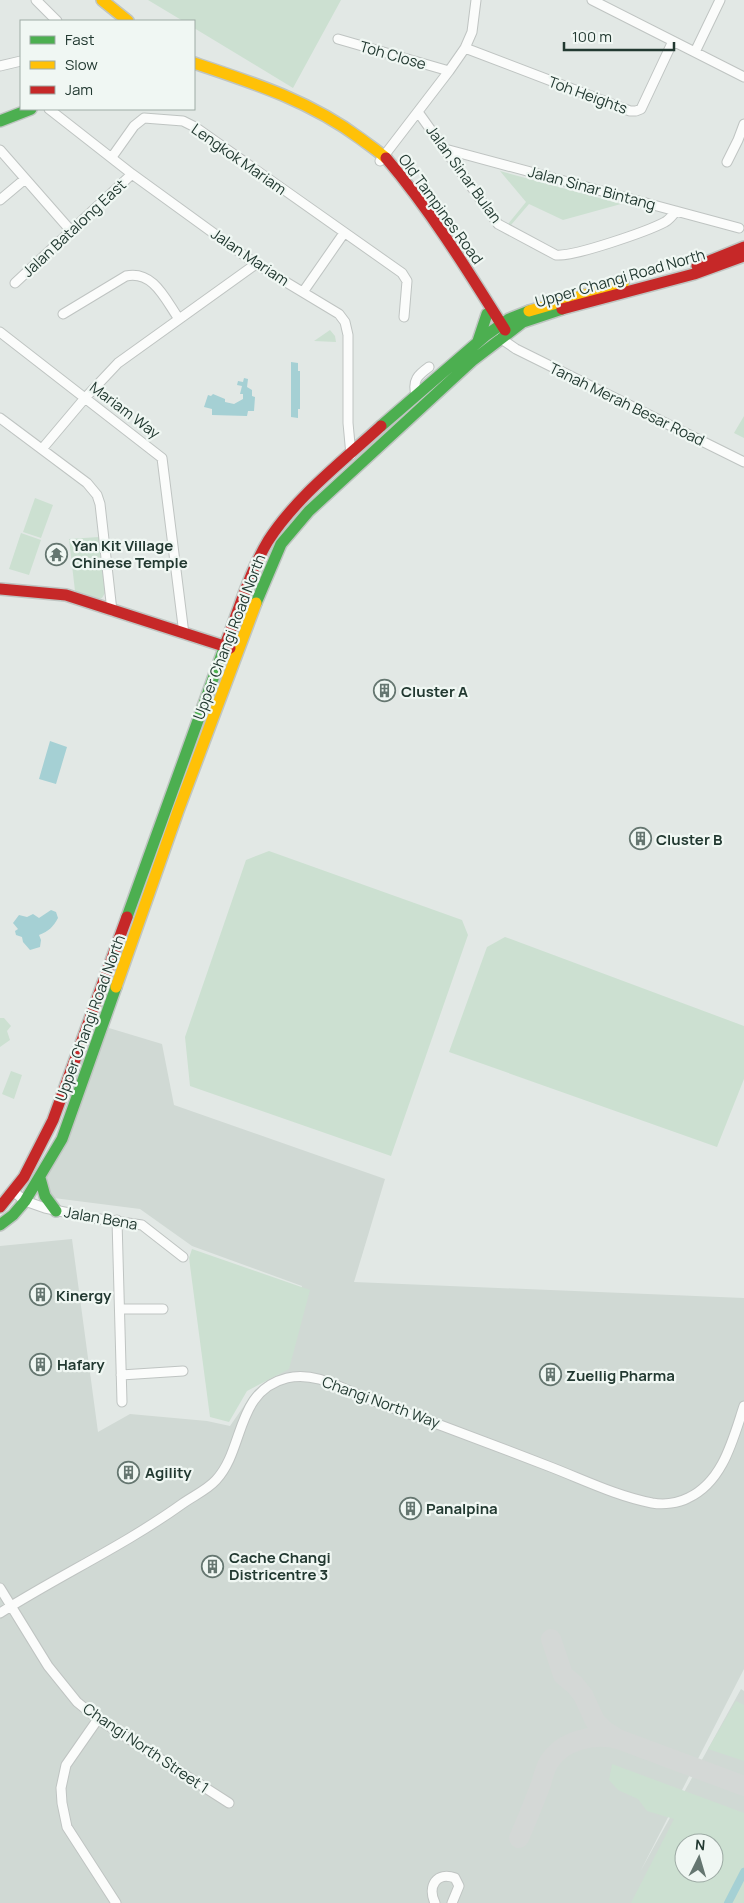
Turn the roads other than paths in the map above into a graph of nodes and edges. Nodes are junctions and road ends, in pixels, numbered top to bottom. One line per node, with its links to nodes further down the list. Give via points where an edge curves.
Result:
1 (36, 0): 7 (street)
2 (92, 0): 8 (street)
3 (102, 0): 9 (street)
4 (476, 0): 12 (street, Toh Close, via 472,32)
5 (592, 0): 11 (street)
6 (720, 0): 13 (street)
7 (56, 20)
8 (113, 20)
9 (127, 20)
10 (338, 39): 18 (street, Toh Close)
11 (674, 41): 12 (street, Toh Heights, via 641,109 636,112); 13 (street)
12 (465, 48): 18 (street, Toh Close)
13 (695, 52): 19 (street)
14 (20, 61): 16 (street)
15 (195, 64): 30 (street, Old Tampines Road, via 271,88 301,103 338,122)
16 (0, 66)
17 (195, 70): 30 (street, Old Tampines Road, via 283,101)
18 (449, 71): 23 (street, Toh Close)
19 (744, 77)
20 (20, 106): 24 (street)
21 (28, 110): 25 (street)
22 (50, 110): 29 (street, Jalan Mariam)
23 (418, 112): 27 (street, Jalan Sinar Bulan); 30 (street, Toh Close)
24 (0, 114)
25 (0, 121)
26 (744, 124): 31 (street)
27 (445, 149): 35 (street, Jalan Sinar Bintang); 35 (street, Jalan Sinar Bulan, via 498,224 556,255 564,256 617,240 666,222)
28 (0, 150): 33 (street)
29 (112, 157): 32 (street, Jalan Mariam); 38 (street, Lengkok Mariam, via 134,126 144,118 183,121)
30 (382, 159): 44 (street, Old Tampines Road, via 408,184); 46 (street, Old Tampines Road)
31 (726, 162)
32 (132, 174): 37 (street, Jalan Batalong East); 41 (street, Jalan Mariam)
33 (25, 179): 34 (street); 37 (street)
34 (0, 200)
35 (676, 211): 36 (street, Jalan Sinar Bintang)
36 (739, 228)
37 (72, 232): 42 (street, Jalan Batalong East)
38 (344, 233): 43 (street); 48 (street, Lengkok Mariam, via 406,277)
39 (744, 247): 47 (street, Upper Changi Road North, via 691,268 580,294)
40 (744, 256): 50 (street, Upper Changi Road North, via 694,274 536,316)
41 (256, 264): 43 (street, Jalan Mariam); 49 (street)
42 (15, 283)
43 (303, 292): 58 (street, Jalan Mariam, via 333,310 345,322)
44 (487, 302): 47 (street); 50 (street, Old Tampines Road)
45 (63, 314): 49 (street, via 126,276 134,275 157,287)
46 (487, 314): 50 (street, Old Tampines Road); 52 (street)
47 (518, 314): 50 (street, Upper Changi Road North)
48 (404, 316)
49 (179, 319): 55 (street, via 118,363)
50 (501, 331): 52 (street, Upper Changi Road North); 59 (street, Tanah Merah Besar Road, via 511,345); 64 (street, Upper Changi Road North, via 293,529 270,567)
51 (0, 332): 55 (street, Mariam Way)
52 (477, 342): 54 (street, Upper Changi Road North)
53 (429, 367): 54 (street, via 414,382)
54 (416, 395): 58 (street, Upper Changi Road North)
55 (85, 398): 57 (street); 62 (street, Mariam Way, via 162,458)
56 (0, 418): 57 (street)
57 (42, 449): 61 (street, via 98,495)
58 (351, 455): 63 (street, Upper Changi Road North, via 308,493 268,541 248,583)
59 (744, 462)
60 (0, 589): 61 (street, via 66,595)
61 (112, 611): 62 (street)
62 (184, 634): 63 (street)
63 (225, 646): 64 (street); 66 (street, Upper Changi Road North)
64 (239, 651): 65 (street, Upper Changi Road North)
65 (141, 918): 66 (street); 67 (street, Upper Changi Road North, via 62,1139)
66 (124, 920): 68 (street, Upper Changi Road North, via 53,1120)
67 (40, 1178): 69 (street, Upper Changi Road North); 71 (street, via 43,1194)
68 (14, 1192): 69 (street, Jalan Bena); 70 (street, Upper Changi Road North)
69 (24, 1201): 71 (street, Jalan Bena); 73 (street, Upper Changi Road North)
70 (0, 1207)
71 (56, 1211): 72 (street, Jalan Bena)
72 (117, 1220): 74 (street, Jalan Bena, via 148,1228); 76 (street)
73 (0, 1225)
74 (183, 1257)
75 (163, 1309): 76 (street)
76 (120, 1310): 78 (street)
77 (183, 1371): 78 (street)
78 (121, 1375): 79 (street)
79 (122, 1402)
80 (744, 1406): 82 (street, Changi North Way, via 729,1449 713,1479 687,1499 675,1503 654,1503 616,1493 322,1379 287,1378 273,1384 251,1405 242,1420 226,1466 216,1480 162,1518)
81 (0, 1588): 82 (street, Changi North Street 1)
82 (11, 1606): 83 (street, Changi North Way); 84 (street, Changi North Street 1, via 48,1666 77,1702)
83 (0, 1613)
84 (98, 1719): 85 (street, Changi North Street 1); 86 (street, via 66,1765 61,1788 62,1803 67,1827)
85 (229, 1803)
86 (116, 1903)
87 (435, 1903): 88 (street, via 432,1896 435,1881 447,1875 455,1878 459,1886)
88 (452, 1903)

